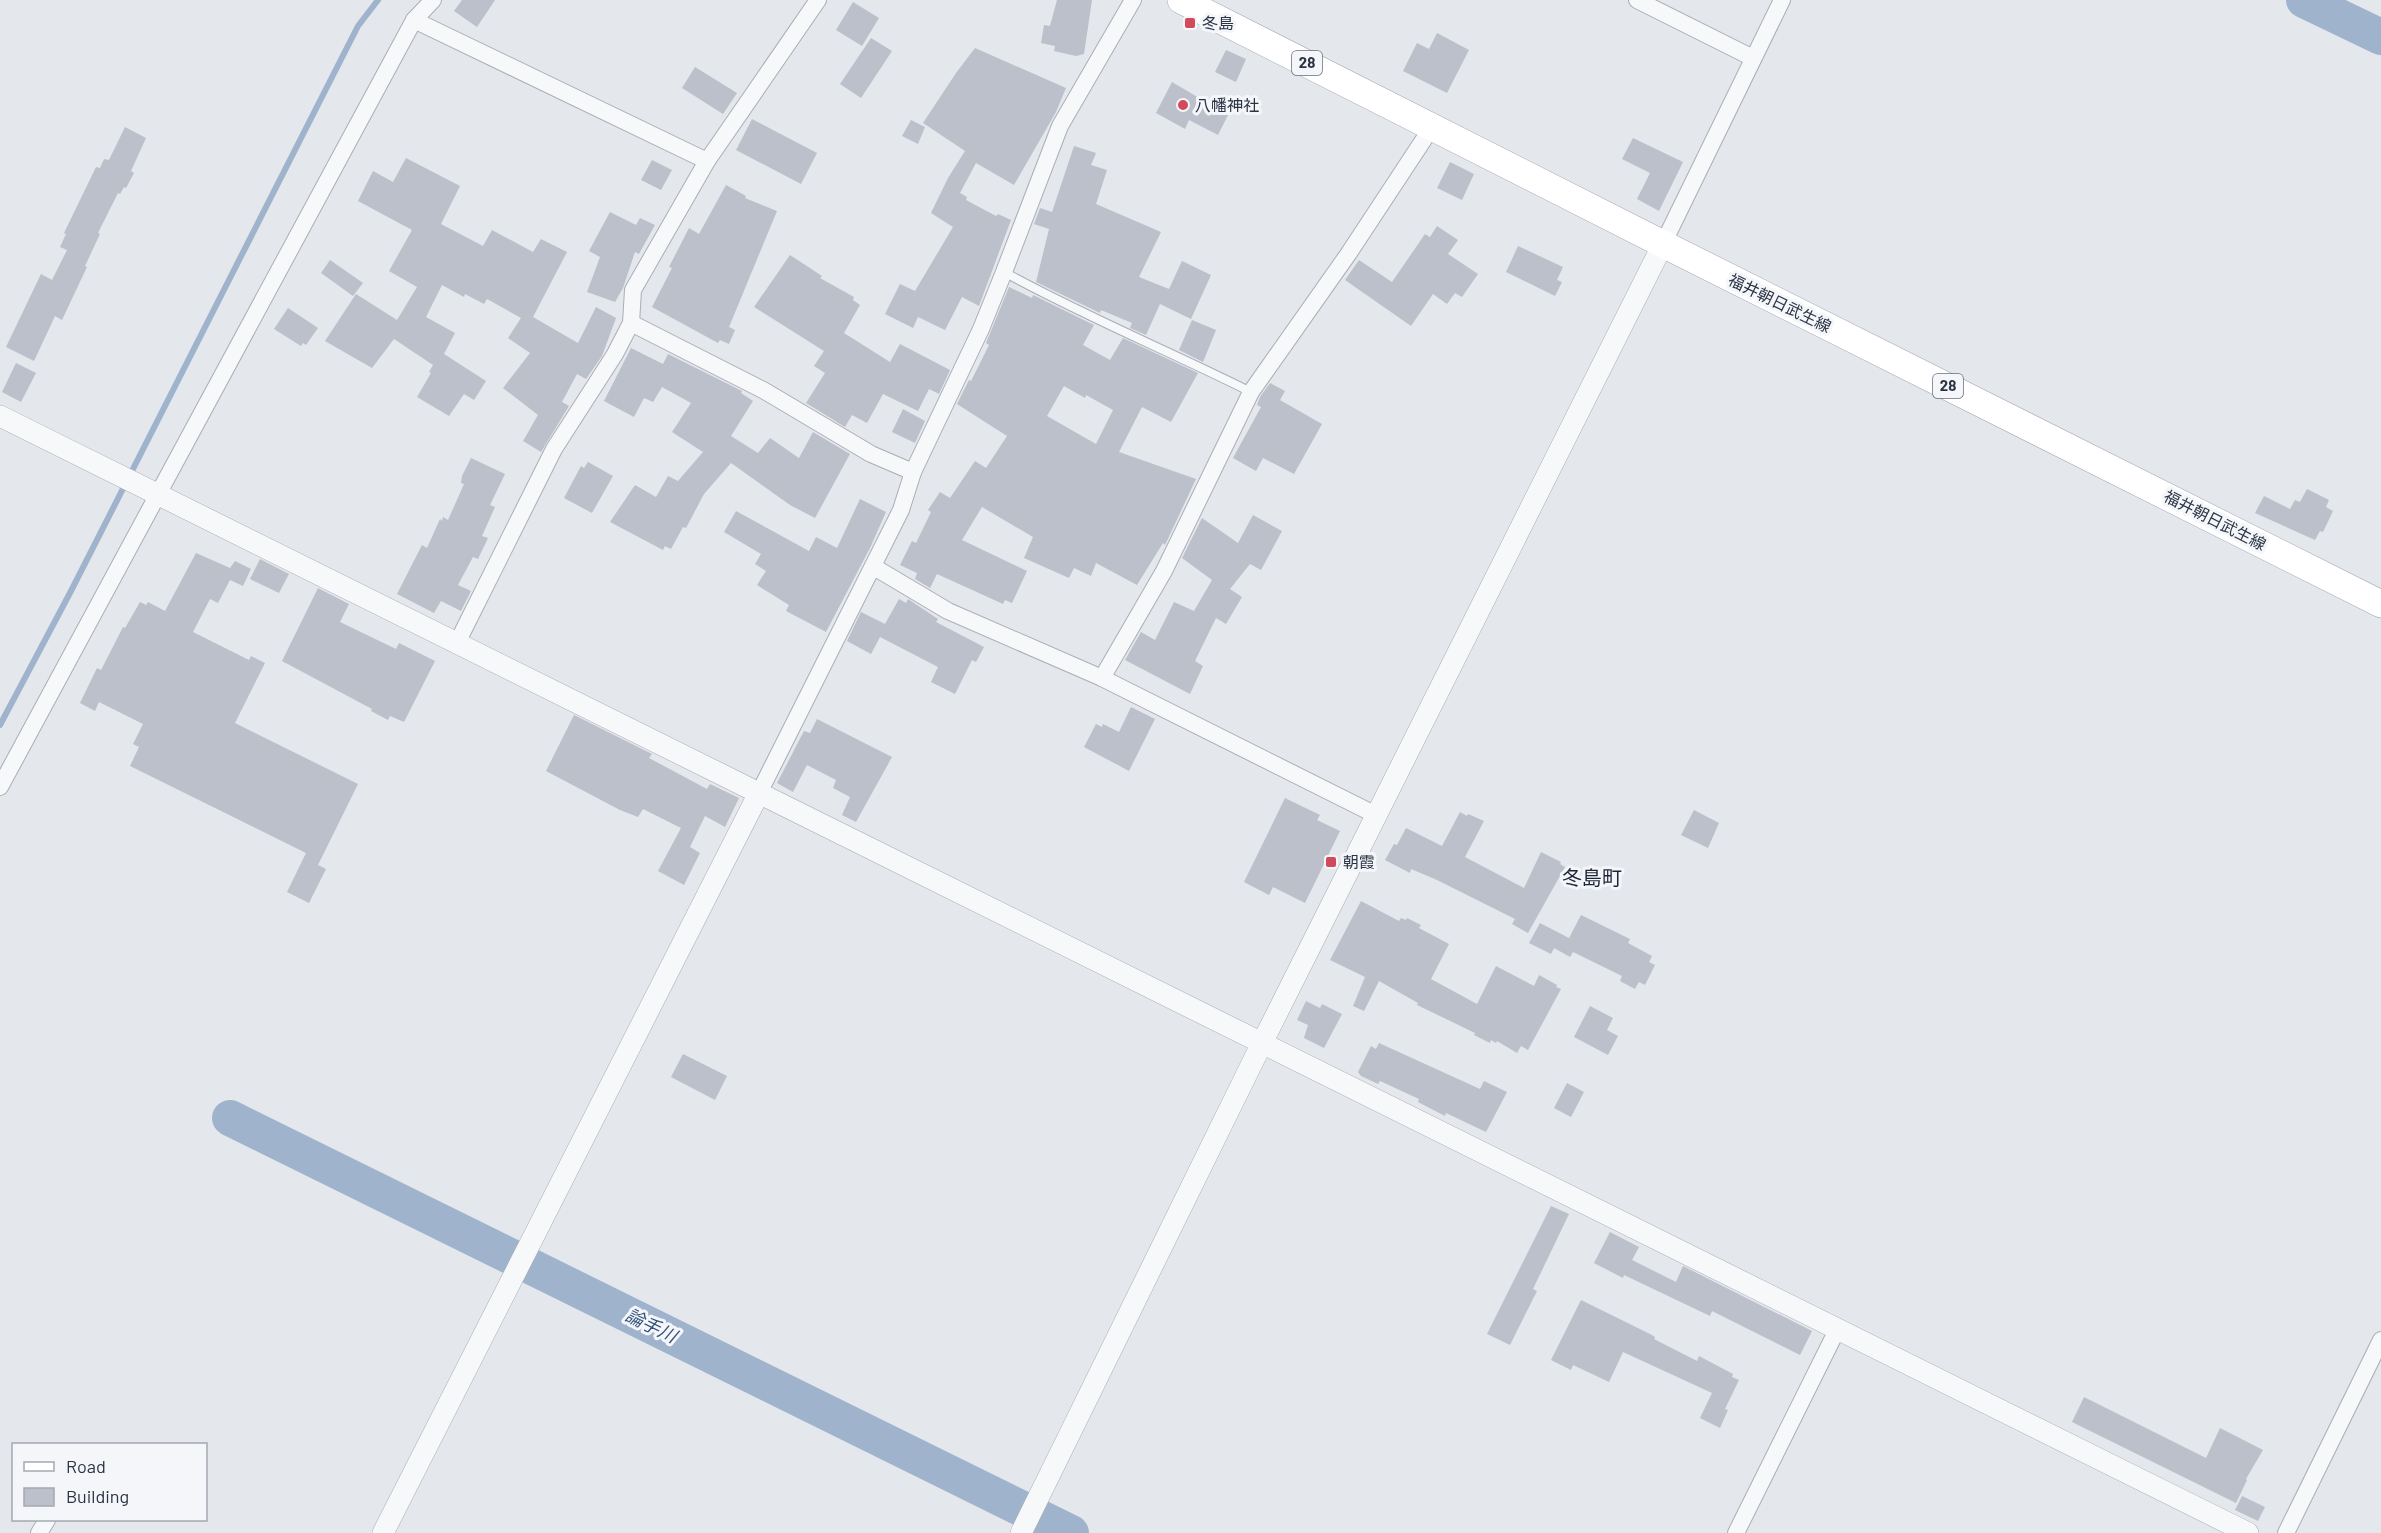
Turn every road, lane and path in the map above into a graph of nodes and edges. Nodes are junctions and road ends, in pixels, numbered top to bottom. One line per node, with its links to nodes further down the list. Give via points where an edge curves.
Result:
1 (433, 0): 7 (street)
2 (818, 0): 10 (street)
3 (1133, 0): 12 (street, via 1060,126)
4 (1181, 0): 9 (main road, 福井朝日武生線 / 28)
5 (1637, 0): 8 (street)
6 (1782, 0): 8 (street)
7 (414, 20): 10 (street); 17 (street)
8 (1754, 57): 11 (street)
9 (1432, 127): 11 (main road, 福井朝日武生線 / 28); 14 (street)
10 (707, 161): 13 (street, via 633,290)
11 (1663, 244): 19 (main road, 福井朝日武生線 / 28); 24 (street)
12 (1004, 272): 14 (lane, via 1060,303); 16 (street)
13 (631, 323): 16 (street, via 763,390 872,454); 20 (street, via 554,449)
14 (1251, 392): 21 (street, via 1164,571)
15 (0, 416): 17 (street)
16 (913, 472): 18 (street, via 901,510)
17 (152, 493): 20 (street); 22 (street)
18 (874, 567): 21 (street, via 948,611); 23 (street)
19 (2381, 604)
20 (457, 643): 23 (street)
21 (1102, 678): 24 (street)
22 (0, 787)
23 (758, 795): 25 (street); 28 (street)
24 (1376, 815): 25 (street)
25 (1262, 1043): 26 (street); 29 (street)
26 (1837, 1330): 30 (street); 31 (street)
27 (2381, 1340): 32 (street)
28 (383, 1533)
29 (1021, 1533)
30 (1736, 1533)
31 (2248, 1533)
32 (2286, 1533)

